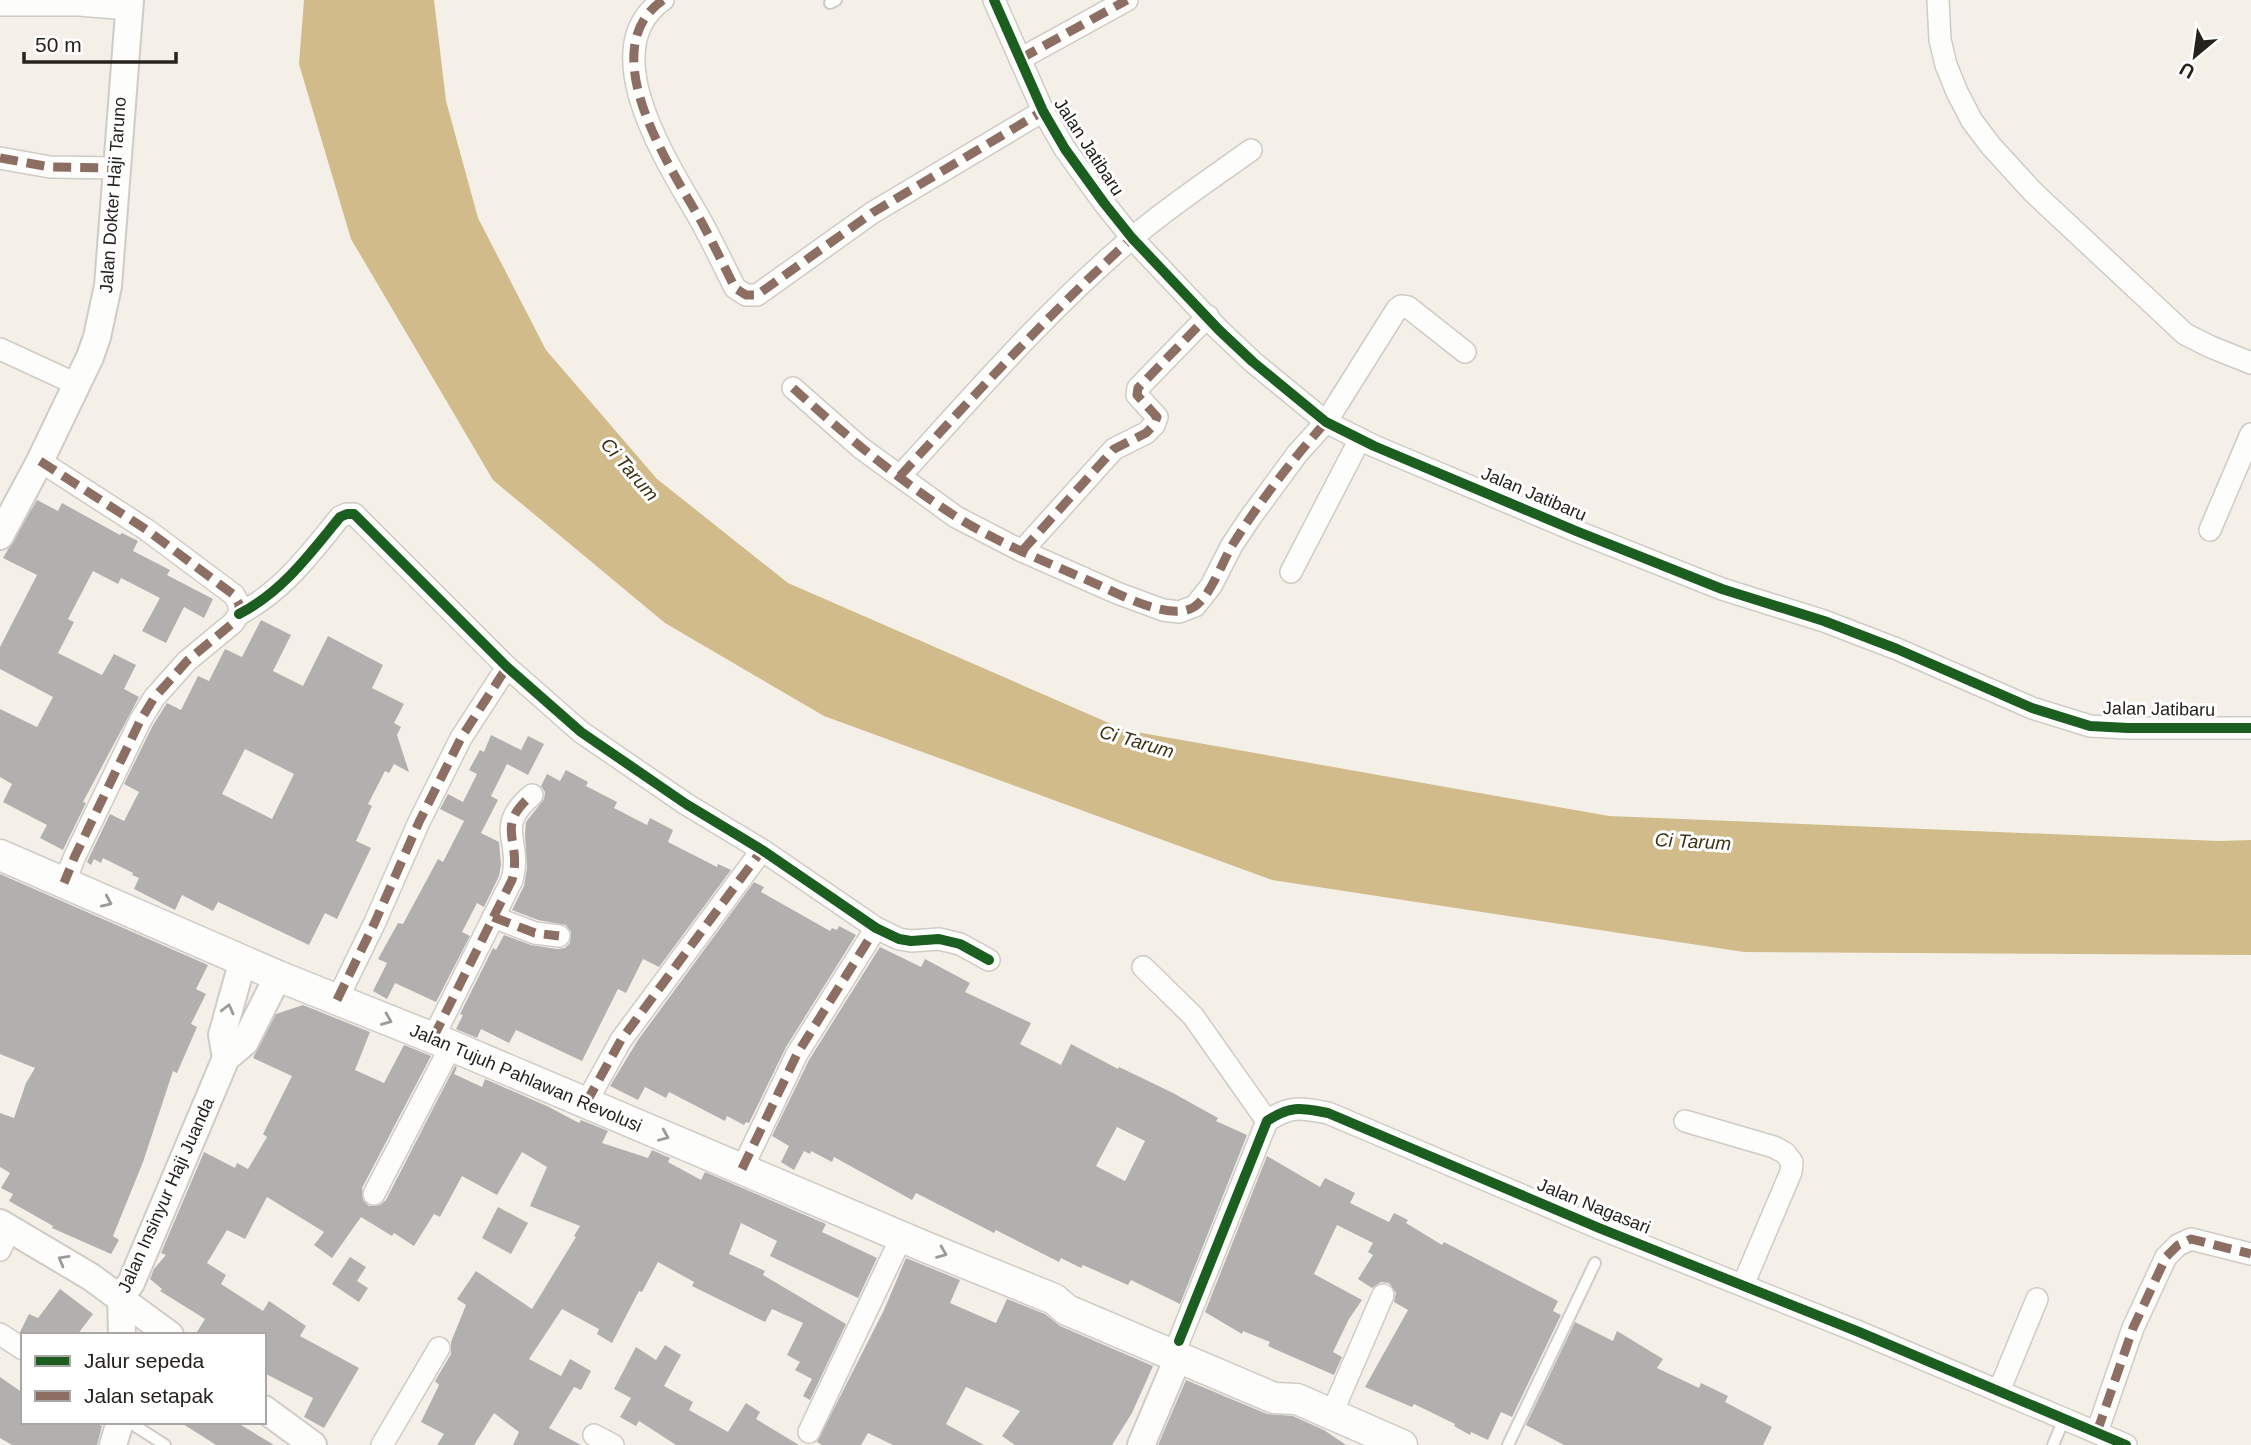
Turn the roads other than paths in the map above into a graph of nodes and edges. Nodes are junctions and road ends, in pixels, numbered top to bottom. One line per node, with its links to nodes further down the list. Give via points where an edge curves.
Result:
1 (663, 0): 8 (street, via 639,28 636,84 658,146 735,288 746,295 757,295 873,213)
2 (993, 0): 7 (street, Jalan Jatibaru)
3 (1127, 0): 7 (street)
4 (1938, 0): 16 (street, via 1940,40 1957,92 1972,121 2008,167 2185,334)
5 (129, 4): 6 (street); 11 (street, Jalan Dokter Haji Taruno)
6 (0, 5)
7 (1020, 59): 8 (street, Jalan Jatibaru)
8 (1043, 111): 12 (street, Jalan Jatibaru, via 1065,149)
9 (1251, 150): 12 (street)
10 (0, 158): 11 (street, via 50,167)
11 (117, 168): 17 (street, Jalan Dokter Haji Taruno, via 108,286 97,337)
12 (1132, 238): 13 (street, Jalan Jatibaru); 23 (street, via 1066,298)
13 (1208, 316): 19 (street, Jalan Jatibaru, via 1253,362); 26 (street, via 1138,387 1137,395 1157,417 1154,425 1114,449)
14 (0, 349): 17 (street)
15 (1465, 352): 19 (street, via 1427,320 1401,306)
16 (2251, 363)
17 (76, 384): 22 (street, Jalan Dokter Haji Taruno)
18 (793, 388): 23 (street)
19 (1326, 422): 21 (street, Jalan Jatibaru); 26 (street, via 1250,518 1195,606 1179,612 1163,610)
20 (2251, 434): 24 (street)
21 (1360, 439): 27 (street); 30 (street, Jalan Jatibaru, via 1628,552 1897,649 2032,708 2090,726)
22 (40, 461): 25 (street, Jalan Dokter Haji Taruno); 28 (street, via 189,561 234,596)
23 (900, 476): 26 (street, via 956,517)
24 (2210, 530)
25 (0, 536)
26 (1022, 551)
27 (1291, 572)
28 (239, 614): 29 (street, via 292,577 340,517 354,514); 34 (street, via 154,698)
29 (507, 667): 32 (street, via 581,732); 42 (street, via 461,738)
30 (2251, 728)
31 (532, 795): 35 (street, via 513,813 515,867)
32 (762, 850): 36 (street); 45 (street, via 621,1040)
33 (0, 855): 34 (main road, Jalan Tujuh Pahlawan Revolusi)
34 (64, 883): 38 (main road, Jalan Tujuh Pahlawan Revolusi, one-way to 38)
35 (492, 917): 37 (street, via 535,933); 43 (street)
36 (876, 928): 39 (street, via 899,939 960,944); 48 (street, via 797,1054)
37 (559, 936)
38 (243, 960): 41 (main road, Jalan Tujuh Pahlawan Revolusi); 44 (street, Jalan Insinyur Haji Juanda, one-way to 38, via 222,1035)
39 (989, 960)
40 (1143, 967): 46 (street, via 1193,1016)
41 (278, 976): 42 (main road, Jalan Tujuh Pahlawan Revolusi); 44 (street, Jalan Insinyur Haji Juanda, via 245,1042)
42 (337, 1000): 43 (main road, Jalan Tujuh Pahlawan Revolusi, one-way to 43)
43 (442, 1042): 45 (main road, Jalan Tujuh Pahlawan Revolusi); 49 (street)
44 (226, 1058): 56 (street, Jalan Insinyur Haji Juanda, via 131,1283)
45 (586, 1103): 48 (main road, Jalan Tujuh Pahlawan Revolusi, one-way to 48)
46 (1267, 1121): 54 (street, Jalan Nagasari, via 1288,1109 1328,1114); 63 (street)
47 (1685, 1121): 54 (street, via 1774,1147 1792,1162)
48 (742, 1169): 51 (main road, Jalan Tujuh Pahlawan Revolusi)
49 (374, 1194)
50 (3, 1234): 56 (street, one-way to 50)
51 (902, 1236): 63 (main road, Jalan Tujuh Pahlawan Revolusi, one-way to 63, via 1054,1298 1072,1299); 70 (street)
52 (2251, 1254): 71 (street, via 2191,1239 2166,1257 2133,1328)
53 (1595, 1263): 78 (lane)
54 (1743, 1285): 64 (street, Jalan Nagasari)
55 (1383, 1295): 66 (street)
56 (121, 1297): 58 (street, Jalan Insinyur Haji Juanda); 59 (street)
57 (2037, 1299): 64 (street)
58 (122, 1333)
59 (167, 1333)
60 (0, 1334): 61 (street)
61 (21, 1348)
62 (439, 1348): 75 (street)
63 (1179, 1349): 66 (main road, Jalan Tujuh Pahlawan Revolusi, via 1274,1398 1297,1399); 76 (street)
64 (1999, 1391): 67 (street, Jalan Nagasari)
65 (266, 1410): 74 (street)
66 (1332, 1413): 77 (main road, Jalan Tujuh Pahlawan Revolusi)
67 (2064, 1419): 71 (street, Jalan Nagasari); 79 (lane)
68 (120, 1424): 72 (street)
69 (133, 1424): 73 (lane)
70 (809, 1432)
71 (2097, 1432): 80 (street, Jalan Nagasari)
72 (113, 1445)
73 (165, 1445)
74 (313, 1445)
75 (382, 1445)
76 (1141, 1445)
77 (1402, 1445)
78 (1507, 1445)
79 (2053, 1445)
80 (2126, 1445)

